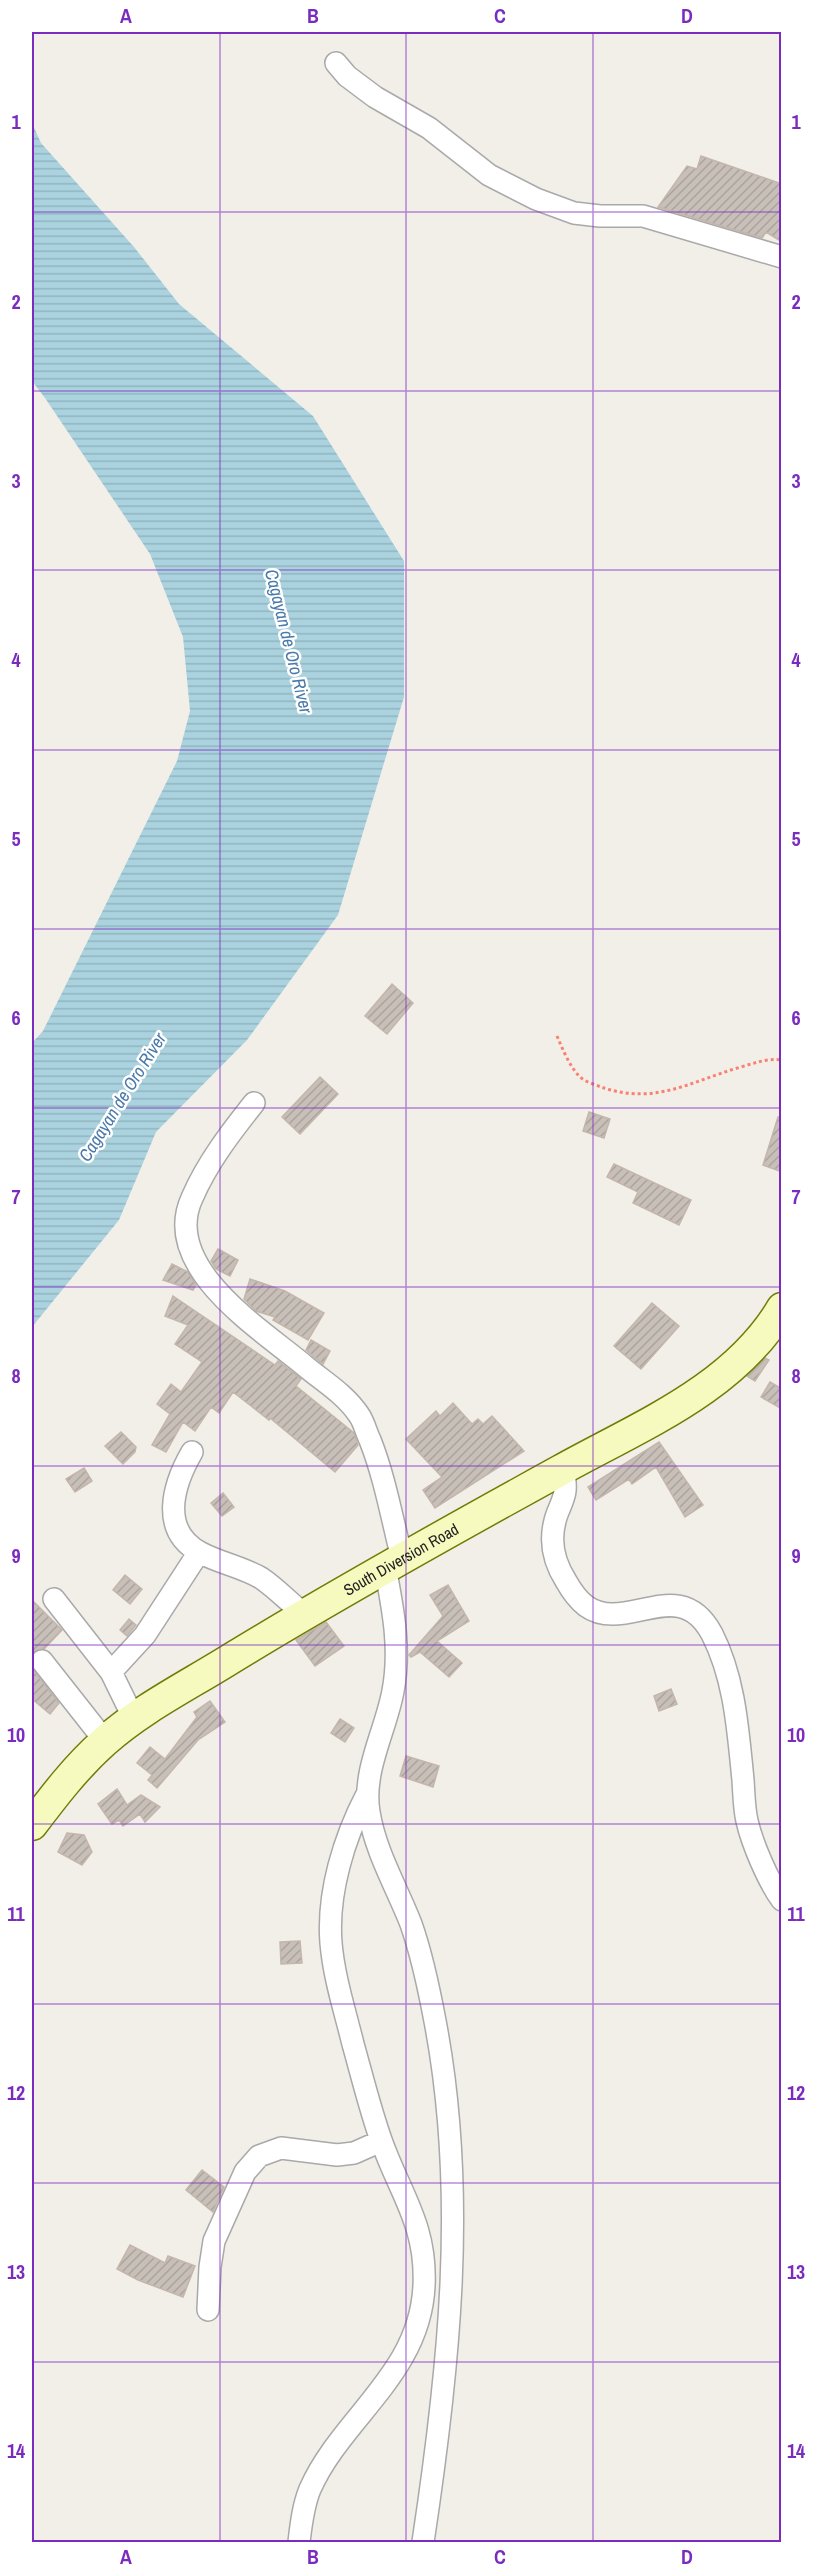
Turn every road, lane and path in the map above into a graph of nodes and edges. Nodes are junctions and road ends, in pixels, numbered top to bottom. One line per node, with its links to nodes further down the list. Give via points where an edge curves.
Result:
1 (336, 63): 2 (street, via 375,97 429,128 489,175 536,199 583,214 643,216)
2 (782, 257)
3 (557, 1036): 4 (path, via 581,1079 620,1093 642,1096 685,1087 769,1059)
4 (782, 1060)
5 (254, 1103): 10 (street, via 224,1141 191,1199 186,1225 190,1247 200,1271 218,1293 343,1395 360,1416 384,1481)
6 (782, 1308): 8 (main road, South Diversion Road, via 744,1357 714,1382)
7 (192, 1452): 9 (street, via 175,1489 173,1520 180,1537)
8 (564, 1468): 10 (main road, South Diversion Road); 19 (street, via 566,1490 552,1538 554,1559 575,1596 599,1612 621,1614 657,1605 677,1605 704,1621 712,1635 726,1669 734,1704 747,1822 771,1886)
9 (200, 1552): 12 (street, via 261,1579); 14 (street, via 145,1635)
10 (394, 1563): 12 (main road, South Diversion Road); 17 (street, via 397,1671)
11 (54, 1599): 14 (street)
12 (304, 1614): 15 (main road, South Diversion Road)
13 (42, 1661): 16 (street)
14 (111, 1672): 15 (street)
15 (134, 1719): 16 (main road, South Diversion Road)
16 (105, 1741): 18 (main road, South Diversion Road, via 72,1773)
17 (367, 1793): 20 (street, via 340,1868 332,1906 331,1941 335,1976); 22 (street, via 372,1829 411,1926 435,2021 450,2138)
18 (32, 1825)
19 (782, 1900)
20 (381, 2141): 21 (street, via 418,2227 424,2253); 23 (street, via 354,2152 281,2148 259,2156 245,2172 214,2241)
21 (424, 2288): 22 (street); 24 (street, via 418,2323 406,2354 310,2489)
22 (452, 2290): 25 (street, via 446,2371)
23 (208, 2310)
24 (299, 2542)
25 (423, 2542)

